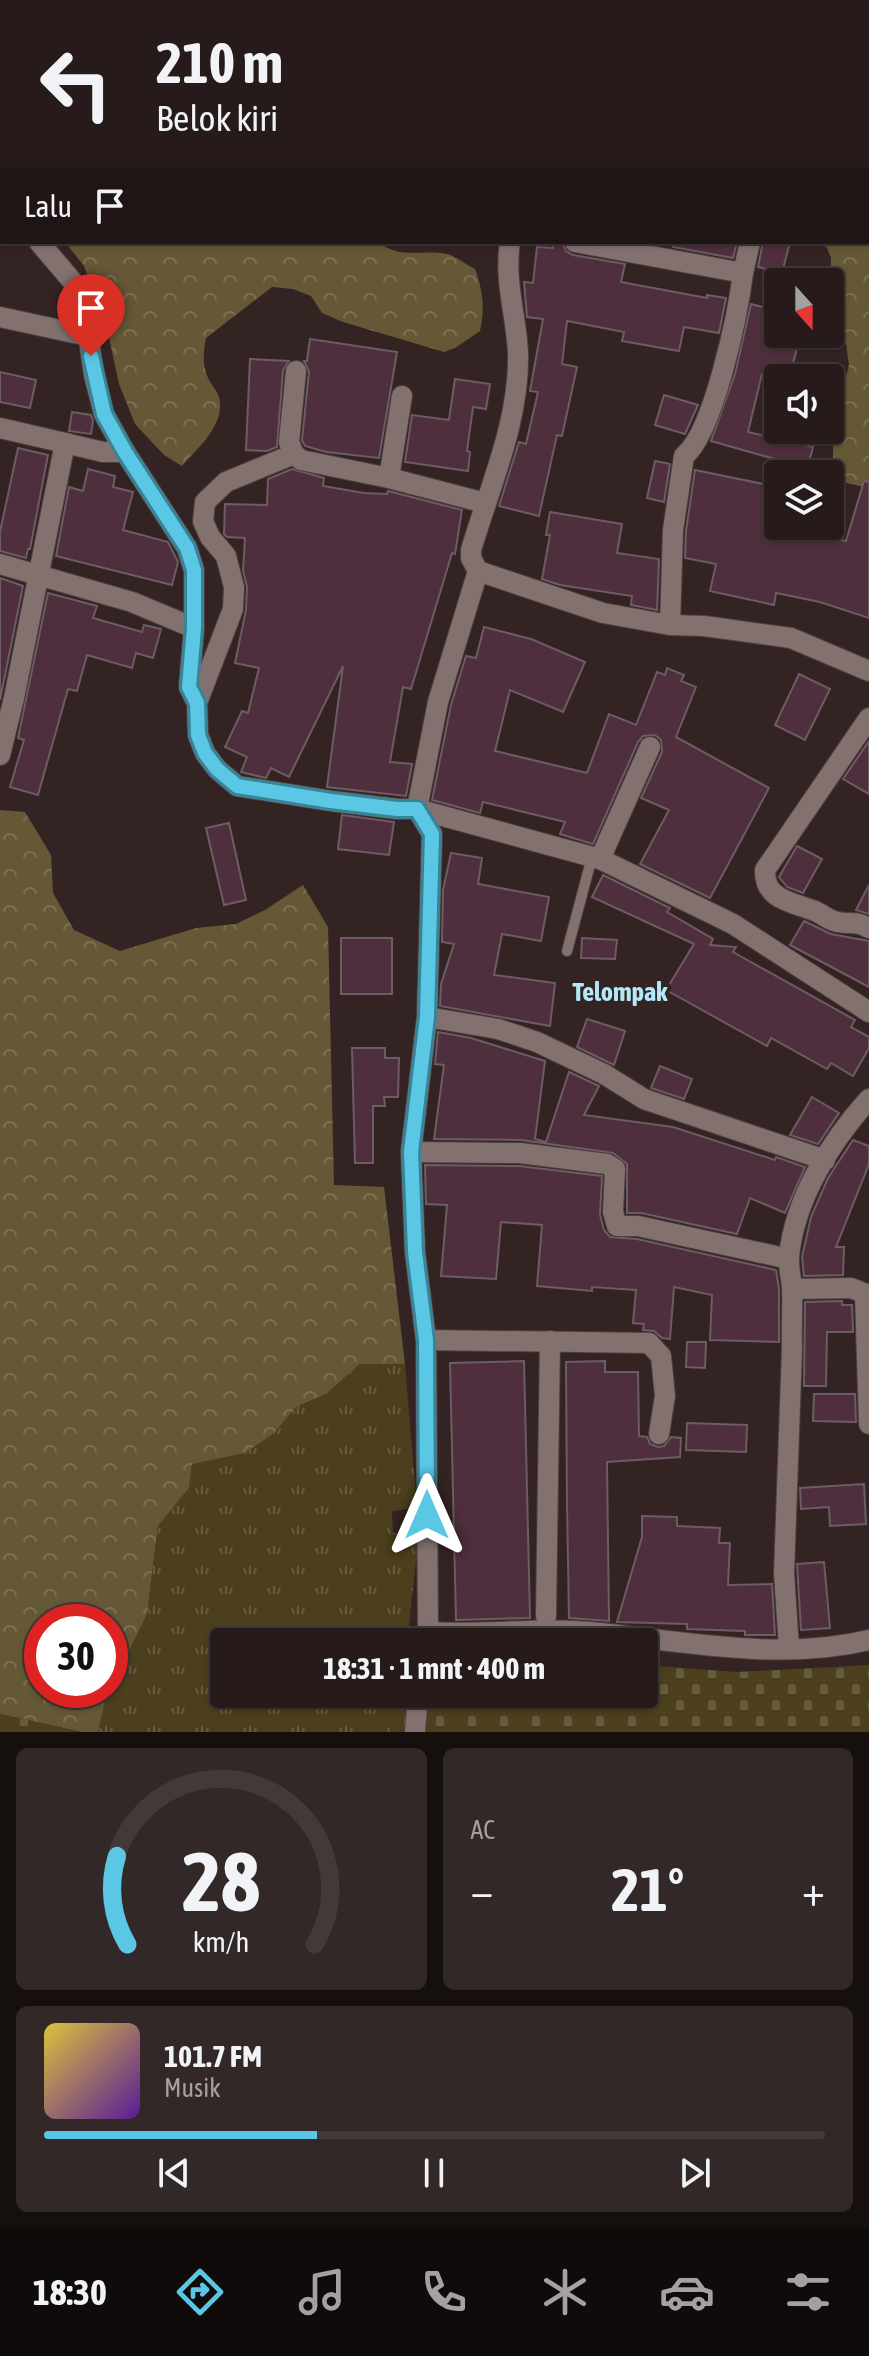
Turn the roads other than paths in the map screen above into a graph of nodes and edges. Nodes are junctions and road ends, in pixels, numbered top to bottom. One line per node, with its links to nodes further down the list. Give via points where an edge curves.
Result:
1 (41, 244): 7 (street, via 73,282)
2 (510, 244): 15 (street, via 509,300 518,352 515,405)
3 (586, 244): 5 (street)
4 (750, 244): 5 (street)
5 (743, 273): 19 (street, via 712,405 693,449 684,456 673,530)
6 (0, 317): 7 (street)
7 (88, 336): 12 (street, via 104,414)
8 (296, 371): 13 (street, via 289,442)
9 (402, 396): 14 (street)
10 (0, 428): 11 (street)
11 (65, 443): 12 (street); 18 (street)
12 (125, 452): 20 (street, via 187,548 194,570)
13 (294, 454): 14 (street, via 301,460); 22 (street, via 226,482 205,502 203,521 226,556 234,587 233,609)
14 (389, 478): 15 (street)
15 (485, 503): 17 (street, via 471,550)
16 (0, 564): 18 (street)
17 (478, 571): 19 (street, via 603,613); 26 (street, via 438,702)
18 (37, 573): 20 (street, via 132,602); 25 (street)
19 (670, 625): 21 (street, via 791,638)
20 (194, 628): 22 (street, via 189,687)
21 (869, 671)
22 (197, 703): 26 (street, via 198,735 205,753 237,786)
23 (869, 718): 28 (street, via 765,870 765,880 778,898 837,922)
24 (650, 747): 27 (street)
25 (0, 755)
26 (417, 809): 27 (street); 31 (street, via 432,834)
27 (596, 858): 29 (lane); 30 (street, via 733,924)
28 (869, 928)
29 (567, 951)
30 (869, 1012)
31 (427, 1017): 33 (street); 34 (street, via 498,1029 537,1042 644,1099)
32 (867, 1105): 34 (street)
33 (411, 1152): 35 (street, via 520,1153 607,1164 615,1169 617,1226); 38 (street)
34 (825, 1160): 35 (street, via 800,1210)
35 (789, 1259): 36 (street)
36 (792, 1289): 37 (street, via 851,1288); 46 (street, via 784,1573)
37 (867, 1294): 40 (street)
38 (426, 1340): 39 (street); 43 (street)
39 (550, 1341): 41 (street, via 649,1343 661,1356 665,1396); 42 (street)
40 (869, 1424)
41 (659, 1434)
42 (546, 1616)
43 (427, 1628)
44 (658, 1639): 46 (street)
45 (869, 1640): 46 (street)
46 (789, 1648)
47 (417, 1708): 48 (street)
48 (415, 1732)

